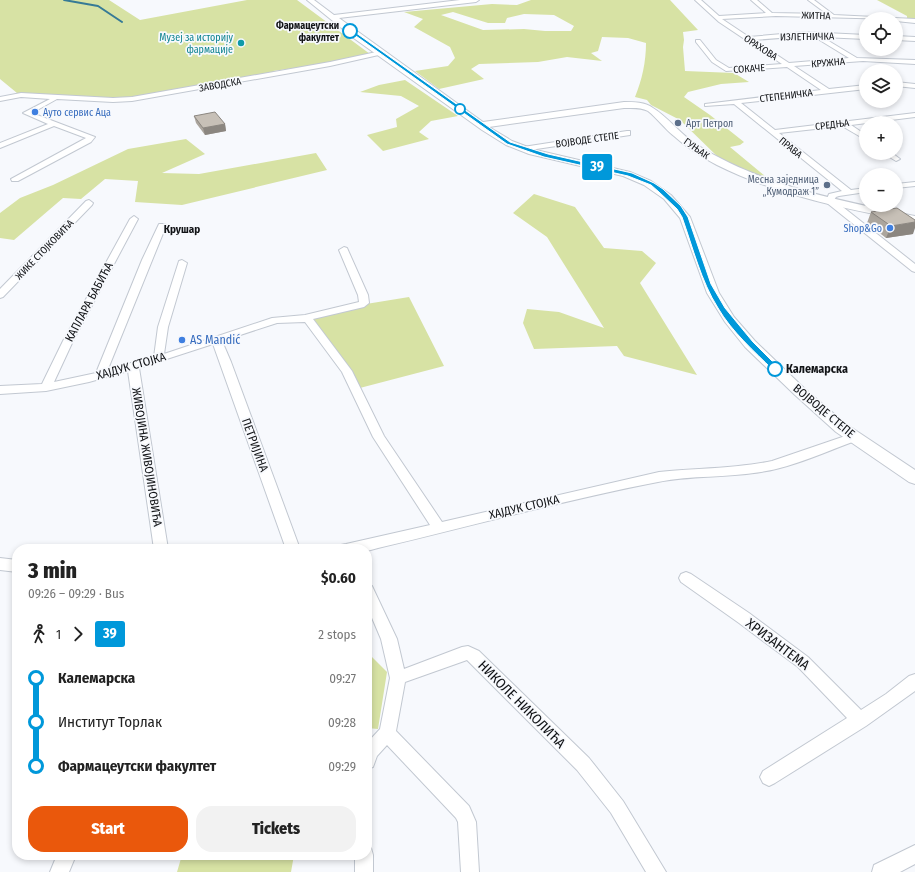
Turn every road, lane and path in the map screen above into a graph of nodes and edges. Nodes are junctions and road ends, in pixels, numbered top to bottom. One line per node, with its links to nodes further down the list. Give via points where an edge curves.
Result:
1 (310, 0): 7 (street, ВОЈВОДЕ СТЕПЕ)
2 (476, 0): 6 (street)
3 (698, 0): 11 (street, ОРАХОВА)
4 (754, 0): 9 (street)
5 (812, 0): 10 (street)
6 (444, 4): 7 (street); 8 (street)
7 (334, 12): 8 (street); 13 (street, ВОЈВОДЕ СТЕПЕ)
8 (366, 14): 13 (street, via 347,19)
9 (770, 14): 10 (street, ЖИТНА); 11 (street, ЖИТНА)
10 (832, 16): 12 (street, ЖИТНА)
11 (717, 18): 17 (street, ОРАХОВА)
12 (915, 21)
13 (342, 24): 20 (street, ВОЈВОДЕ СТЕПЕ)
14 (814, 35): 15 (street, ИЗЛЕТНИЧКА); 17 (street, ИЗЛЕТНИЧКА, via 794,34); 21 (street)
15 (859, 37)
16 (903, 38): 18 (street)
17 (748, 39): 23 (street, ОРАХОВА)
18 (915, 39)
19 (698, 41): 23 (street, СОКАЧЕ, via 714,61 728,70)
20 (381, 53): 28 (street, ЗАВОДСКА, via 132,99); 35 (street, ВОЈВОДЕ СТЕПЕ)
21 (855, 59): 22 (street, КРУЖНА); 23 (street, КРУЖНА)
22 (915, 62)
23 (788, 65): 27 (street, ОРАХОВА)
24 (903, 85): 25 (street)
25 (915, 86)
26 (859, 88): 27 (street, СТЕПЕНИЧКА)
27 (827, 90): 30 (street, СТЕПЕНИЧКА)
28 (57, 97): 29 (street, ЗАВОДСКА, via 21,95); 34 (street, ЗАВОДСКА, via 26,113)
29 (0, 99)
30 (734, 101): 31 (street, СТЕПЕНИЧКА); 36 (street, ПРАВА)
31 (707, 105)
32 (914, 115): 33 (street, СРЕДЊА)
33 (843, 123): 36 (street, СРЕДЊА); 38 (street)
34 (53, 124): 40 (street); 43 (street, via 91,137)
35 (483, 125): 42 (street, ВОЈВОДЕ СТЕПЕ, via 508,143); 48 (street, ГУЊАК, via 624,105 641,106 650,109 692,146 716,160 769,183)
36 (772, 132): 47 (street, ПРАВА)
37 (627, 133): 42 (street, ВОЈВОДЕ СТЕПЕ)
38 (859, 133)
39 (0, 136): 40 (street)
40 (13, 141): 41 (street)
41 (0, 146)
42 (523, 149): 64 (street, ВОЈВОДЕ СТЕПЕ, via 630,174 652,184 667,196 685,217 708,284 729,318 775,369)
43 (16, 179)
44 (915, 184): 45 (street)
45 (903, 185)
46 (859, 191): 47 (street)
47 (849, 192): 48 (street, via 832,196)
48 (830, 201): 50 (street, ГУЊАК); 55 (street)
49 (89, 203): 56 (street, ЖИКЕ СТОЈКОВИЋА)
50 (915, 219)
51 (134, 220): 62 (street, КАПЛАРА БАБИЋА, via 78,321)
52 (162, 226): 61 (street)
53 (344, 250): 57 (street, ХАЈДУК СТОЈКА, via 364,303)
54 (182, 263): 59 (street, via 161,334 157,354)
55 (915, 269)
56 (0, 295)
57 (305, 318): 58 (street, ХАЈДУК СТОЈКА, via 276,320); 66 (street, via 347,371 379,437)
58 (217, 341): 59 (street, ХАЈДУК СТОЈКА); 68 (street, ПЕТРИЈИНА)
59 (159, 359): 60 (street, ХАЈДУК СТОЈКА)
60 (133, 366): 61 (street, ХАЈДУК СТОЈКА); 67 (street, ЖИВОЈИНА ЖИВОЈИНОВИЋА)
61 (101, 374): 62 (street, ХАЈДУК СТОЈКА)
62 (46, 387): 63 (street, ХАЈДУК СТОЈКА)
63 (0, 390)
64 (854, 437): 65 (street, ВОЈВОДЕ СТЕПЕ); 66 (street, ХАЈДУК СТОЈКА, via 774,465 659,477)
65 (915, 478)
66 (438, 527): 69 (street, ХАЈДУК СТОЈКА)
67 (160, 544)
68 (292, 544)
69 (372, 544)
70 (686, 578): 74 (street, ХРИЗАНТЕМА, via 803,662)
71 (372, 601): 72 (street, via 389,639)
72 (398, 678): 75 (street); 84 (street, НИКОЛЕ НИКОЛИЋА, via 456,655 468,653 474,656 582,764 608,794)
73 (915, 681): 74 (street)
74 (860, 720): 77 (street)
75 (387, 733): 76 (street); 83 (street, via 463,812 467,822)
76 (372, 750)
77 (769, 777)
78 (915, 854): 85 (street)
79 (65, 860): 81 (street)
80 (364, 860): 82 (street)
81 (59, 872)
82 (364, 872)
83 (470, 872)
84 (657, 872)
85 (881, 872)

